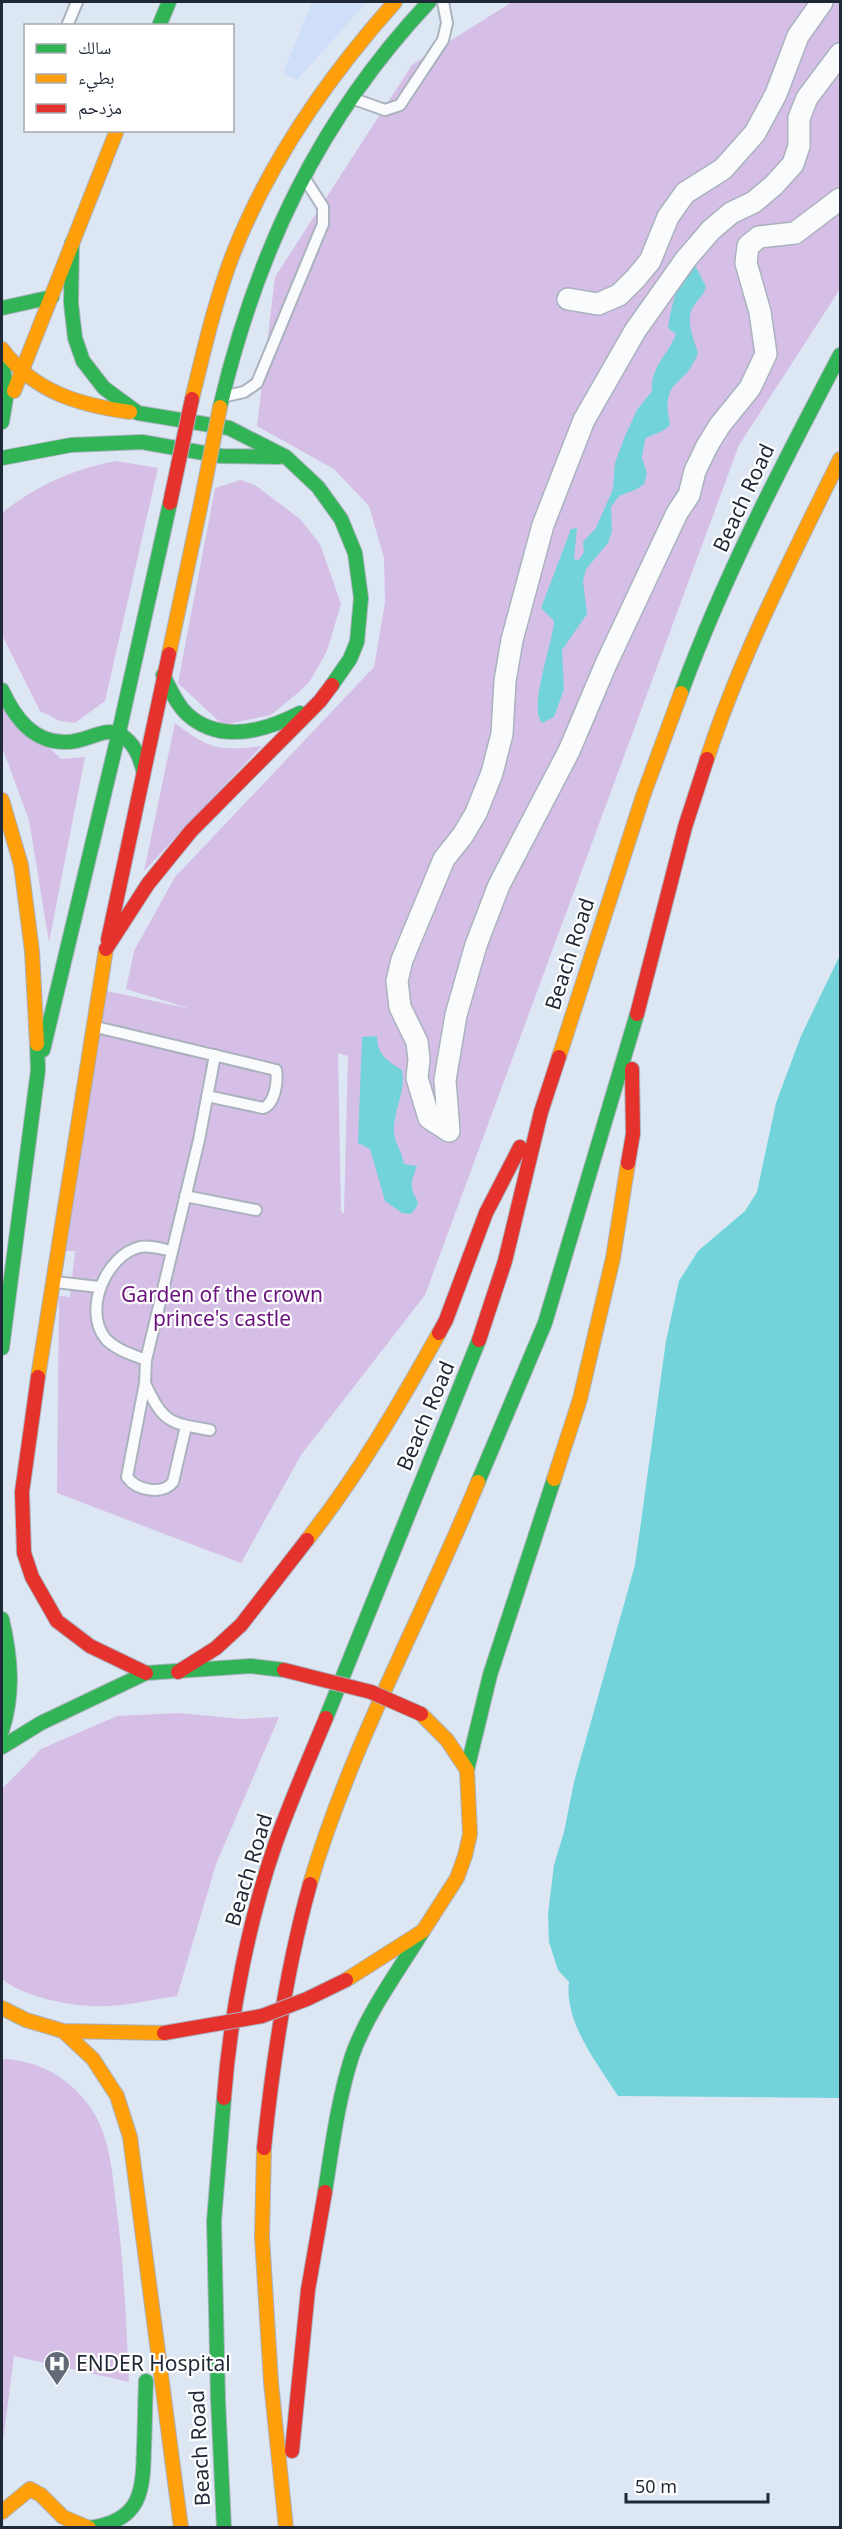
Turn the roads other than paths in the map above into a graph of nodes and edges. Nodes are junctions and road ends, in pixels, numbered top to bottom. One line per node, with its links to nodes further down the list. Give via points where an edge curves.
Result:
1 (77, 2): 7 (lane)
2 (169, 2): 8 (main road)
3 (394, 2): 31 (main road, bridge, via 360,39 326,86 261,192 232,255 192,399)
4 (429, 2): 10 (main road, via 378,60)
5 (443, 2): 10 (lane, via 447,23 443,40 400,105 385,110)
6 (822, 2): 16 (street, via 798,36 776,94 755,133 723,169 685,193 668,217 650,261 636,278 619,295 598,304)
7 (68, 24)
8 (160, 24)
9 (840, 54): 13 (street, via 807,98 793,164 754,202 731,213 711,230 635,331 584,420 547,514 512,640 502,734 492,773 476,813 444,859 397,981 400,1007 417,1042 417,1078 429,1118 448,1131 445,1080 456,1015 499,885 569,751 606,664 689,495 703,454 750,388 766,354 760,312 746,263 748,246 759,237 795,233)
10 (351, 98): 12 (main road)
11 (116, 132): 14 (main road)
12 (303, 177): 22 (main road, via 259,277); 22 (lane, via 323,207 323,224 257,382)
13 (840, 199)
14 (72, 243): 15 (main road); 23 (main road, via 71,303 75,338 83,361 104,388)
15 (52, 297): 17 (main road); 21 (main road)
16 (568, 299)
17 (2, 308)
18 (2, 349): 21 (main road)
19 (840, 355): 40 (main road, Beach Road, via 783,464 700,641 643,796)
20 (2, 361): 24 (main road, via 6,381)
21 (22, 373): 23 (main road, via 43,388 70,399); 24 (main road)
22 (221, 402): 28 (main road, bridge)
23 (138, 413): 25 (main road, via 229,428)
24 (4, 416)
25 (286, 457): 26 (main road, via 221,456 142,442 71,445); 30 (main road, via 318,488 341,519 358,572 361,607 357,642 350,659)
26 (2, 458)
27 (840, 459): 36 (main road, via 767,608 723,711 685,827)
28 (163, 675): 30 (main road, via 175,700 189,716 224,732 258,730 287,720); 32 (main road)
29 (2, 690): 31 (main road, via 20,722 41,737 67,742)
30 (320, 701): 34 (main road, via 191,831 148,884)
31 (119, 732): 32 (main road, via 138,752); 38 (main road)
32 (143, 771): 34 (main road)
33 (2, 800): 38 (main road, via 21,866 30,930)
34 (107, 945): 35 (main road)
35 (93, 1027): 37 (lane); 46 (main road)
36 (632, 1035): 58 (main road, via 633,1134 613,1258 579,1399 490,1675); 66 (main road, via 545,1323 464,1517 352,1766 319,1852 288,1972 271,2081 262,2237 271,2382)
37 (215, 1054): 39 (lane); 39 (lane, via 273,1068 277,1076 272,1102 263,1108)
38 (38, 1070): 43 (main road)
39 (207, 1096): 41 (lane)
40 (541, 1112): 54 (main road, via 486,1213 446,1320 392,1419 328,1514 241,1625 216,1648); 69 (main road, Beach Road, via 505,1261 470,1366 276,1842 248,1947 225,2082 214,2221)
41 (185, 1196): 42 (lane); 44 (lane)
42 (256, 1210)
43 (14, 1248): 45 (lane); 48 (main road)
44 (172, 1251): 47 (lane, via 141,1247 129,1252); 49 (lane)
45 (2, 1267)
46 (52, 1281): 47 (lane); 55 (main road, via 21,1492 24,1553 32,1577 57,1621 90,1646)
47 (99, 1287): 49 (lane, via 98,1316 104,1336 120,1349)
48 (2, 1348)
49 (146, 1360): 50 (lane)
50 (145, 1383): 51 (lane, via 158,1410); 51 (lane, via 128,1478 132,1483 162,1491 169,1488)
51 (186, 1426): 52 (lane)
52 (210, 1430)
53 (2, 1619): 56 (main road, via 12,1668 10,1702)
54 (178, 1672): 55 (main road); 58 (main road, bridge, via 251,1666 354,1685 395,1699 421,1714 447,1740)
55 (146, 1674): 57 (main road, via 41,1723)
56 (2, 1731)
57 (2, 1747)
58 (467, 1770): 59 (main road, via 470,1834 465,1856 457,1878)
59 (423, 1931): 63 (main road, bridge, via 346,1980 262,2016 164,2032); 66 (main road, via 379,2001 353,2054 340,2101 308,2290)
60 (2, 2008): 61 (main road)
61 (26, 2020): 62 (main road); 63 (main road)
62 (2, 2023)
63 (63, 2031): 64 (main road, via 93,2059 117,2096 126,2127)
64 (157, 2336): 67 (main road, via 146,2374 143,2486 138,2500 118,2521); 68 (main road)
65 (2, 2512): 67 (main road, via 30,2489 67,2520)
66 (286, 2521)
67 (89, 2528)
68 (181, 2528)
69 (225, 2528)

